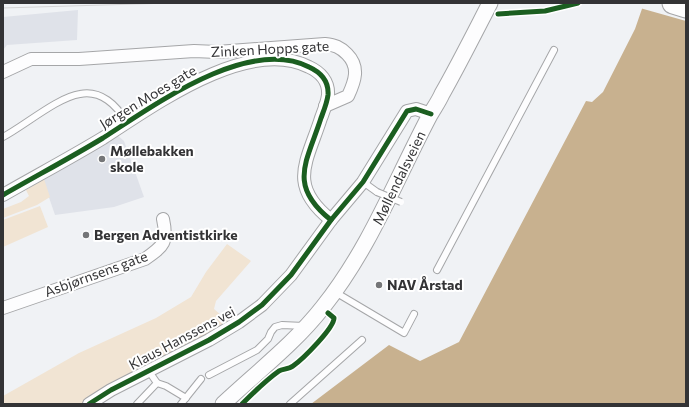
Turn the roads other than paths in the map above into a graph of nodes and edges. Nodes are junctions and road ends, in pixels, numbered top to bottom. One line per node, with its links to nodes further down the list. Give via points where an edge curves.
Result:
1 (490, 3): 7 (street, Møllendalsveien)
2 (673, 3): 3 (highway)
3 (686, 7)
4 (554, 50): 15 (lane)
5 (3, 72): 6 (street, Zinken Hopps gate, via 31,59 79,59 332,44 353,60 354,83 348,96)
6 (325, 106): 8 (street, Jørgen Moes gate, via 328,87 320,74 292,60 274,59 236,65 205,77); 14 (street, Jørgen Moes gate, via 307,158 304,184 318,210)
7 (431, 114): 10 (street, Klaus Hanssens vei, via 416,109 407,111); 16 (street, Møllendalsveien, via 380,219)
8 (126, 122): 9 (lane, via 121,111 109,101 93,94 81,94 60,102); 11 (street, Jørgen Moes gate)
9 (3, 137)
10 (363, 182): 12 (lane, bridge, via 377,192); 14 (street, Klaus Hanssens vei)
11 (3, 195)
12 (401, 202)
13 (163, 219): 17 (street, Asbjørnsens gate, via 166,234 164,241 156,252 145,259)
14 (331, 220): 21 (street, Klaus Hanssens vei, via 291,275 262,305 209,340)
15 (438, 270)
16 (335, 292): 18 (lane, via 404,333); 19 (street, Møllendalsveien)
17 (3, 307)
18 (414, 314)
19 (308, 326): 22 (lane, via 275,327 257,350); 29 (street, Møllendalsveien)
20 (362, 340): 30 (lane)
21 (148, 370): 24 (lane); 26 (street, Klaus Hanssens vei)
22 (209, 375)
23 (201, 379): 25 (lane)
24 (157, 383): 25 (lane); 27 (lane)
25 (186, 398): 28 (lane)
26 (89, 404)
27 (137, 404)
28 (181, 404)
29 (223, 404)
30 (290, 404)

